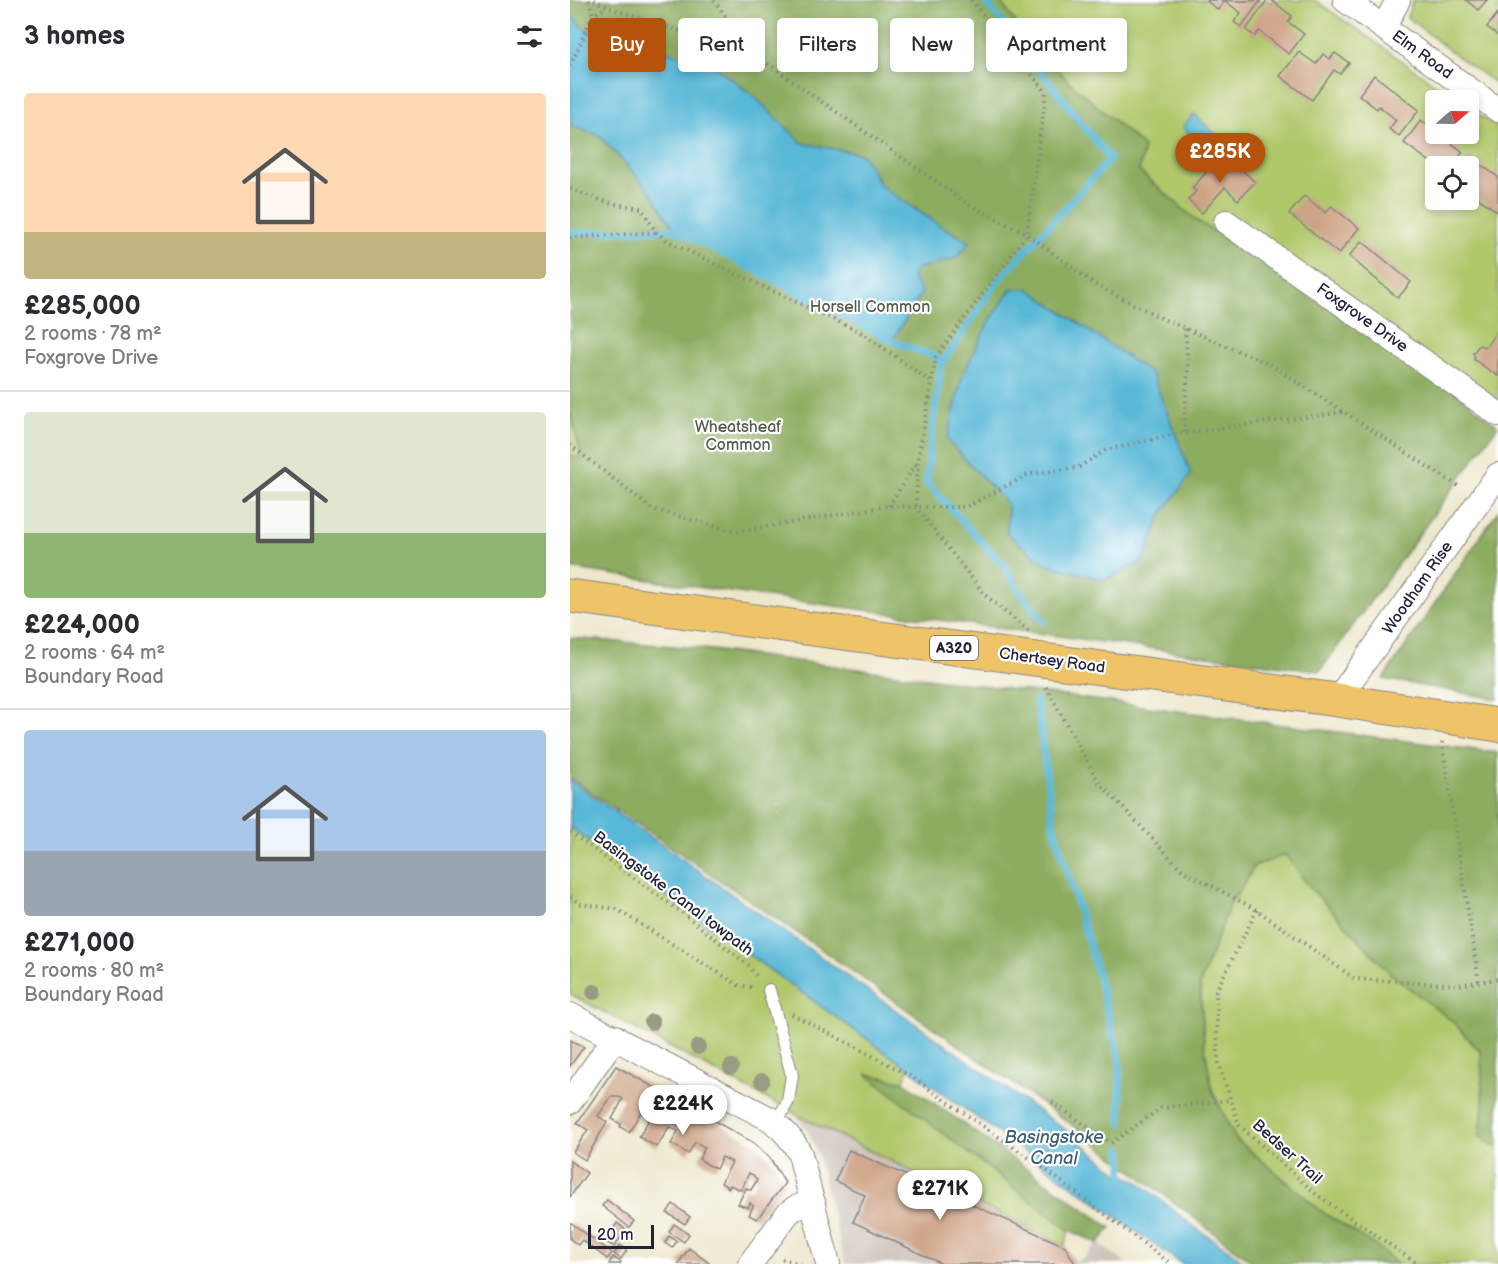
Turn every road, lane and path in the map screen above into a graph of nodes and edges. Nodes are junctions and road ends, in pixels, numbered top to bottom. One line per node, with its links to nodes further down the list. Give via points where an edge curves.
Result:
1 (589, 0): 8 (path)
2 (594, 0): 7 (path)
3 (714, 0): 9 (path)
4 (971, 0): 18 (path, via 1046,92)
5 (1345, 0): 10 (street, Elm Road)
6 (1398, 0): 10 (street)
7 (608, 7): 8 (path); 11 (path)
8 (593, 15): 13 (path)
9 (726, 18)
10 (1384, 27): 14 (street, Elm Road)
11 (678, 30)
12 (765, 62): 18 (path, via 968,204)
13 (570, 66)
14 (1498, 110)
15 (570, 189): 17 (path, via 609,203 641,208)
16 (1226, 222): 23 (street, Foxgrove Drive)
17 (655, 230): 19 (path); 21 (path, via 669,242 862,333)
18 (1027, 234): 20 (path, via 1096,285); 21 (path, via 936,357)
19 (570, 238)
20 (1185, 328): 22 (path, via 1271,365); 24 (path, via 1188,369)
21 (930, 381): 26 (path)
22 (1345, 411): 24 (path); 28 (path)
23 (1498, 414)
24 (1184, 432): 30 (path, via 1107,450 1079,467 1027,476 966,507)
25 (570, 445): 29 (path, via 652,509 736,532)
26 (918, 460): 29 (path); 30 (path)
27 (1498, 475): 28 (street, Woodham Rise)
28 (1480, 501): 34 (street, Woodham Rise)
29 (888, 506): 30 (path)
30 (916, 507): 32 (path, via 985,595)
31 (570, 597): 34 (main road, Chertsey Road / A320)
32 (1036, 636)
33 (1046, 685): 39 (path, via 1098,781 1182,870)
34 (1338, 700): 35 (main road, Chertsey Road / A320)
35 (1440, 716): 36 (main road, Chertsey Road / A320); 41 (path)
36 (1498, 725)
37 (570, 832): 42 (path, Basingstoke Canal towpath, via 731,951)
38 (570, 897): 42 (path, via 581,904 616,909 738,985)
39 (1257, 910): 41 (path, via 1355,979); 45 (path, Bedser Trail, via 1215,991 1218,1061)
40 (1498, 979): 41 (path)
41 (1479, 982)
42 (769, 990): 48 (lane, via 792,1075 786,1106); 54 (path, Basingstoke Canal towpath, via 801,1019 909,1075 1042,1167)
43 (570, 1015): 44 (street)
44 (615, 1037): 46 (street); 48 (street)
45 (1231, 1100): 47 (path, via 1161,1108 1111,1143); 55 (path, Bedser Trail, via 1239,1125 1317,1195)
46 (570, 1102)
47 (1052, 1102)
48 (776, 1123): 49 (street, via 796,1146)
49 (813, 1202): 51 (street, via 788,1213); 53 (street)
50 (774, 1257): 52 (path)
51 (750, 1264)
52 (804, 1264)
53 (828, 1264)
54 (1171, 1264)
55 (1418, 1264)

